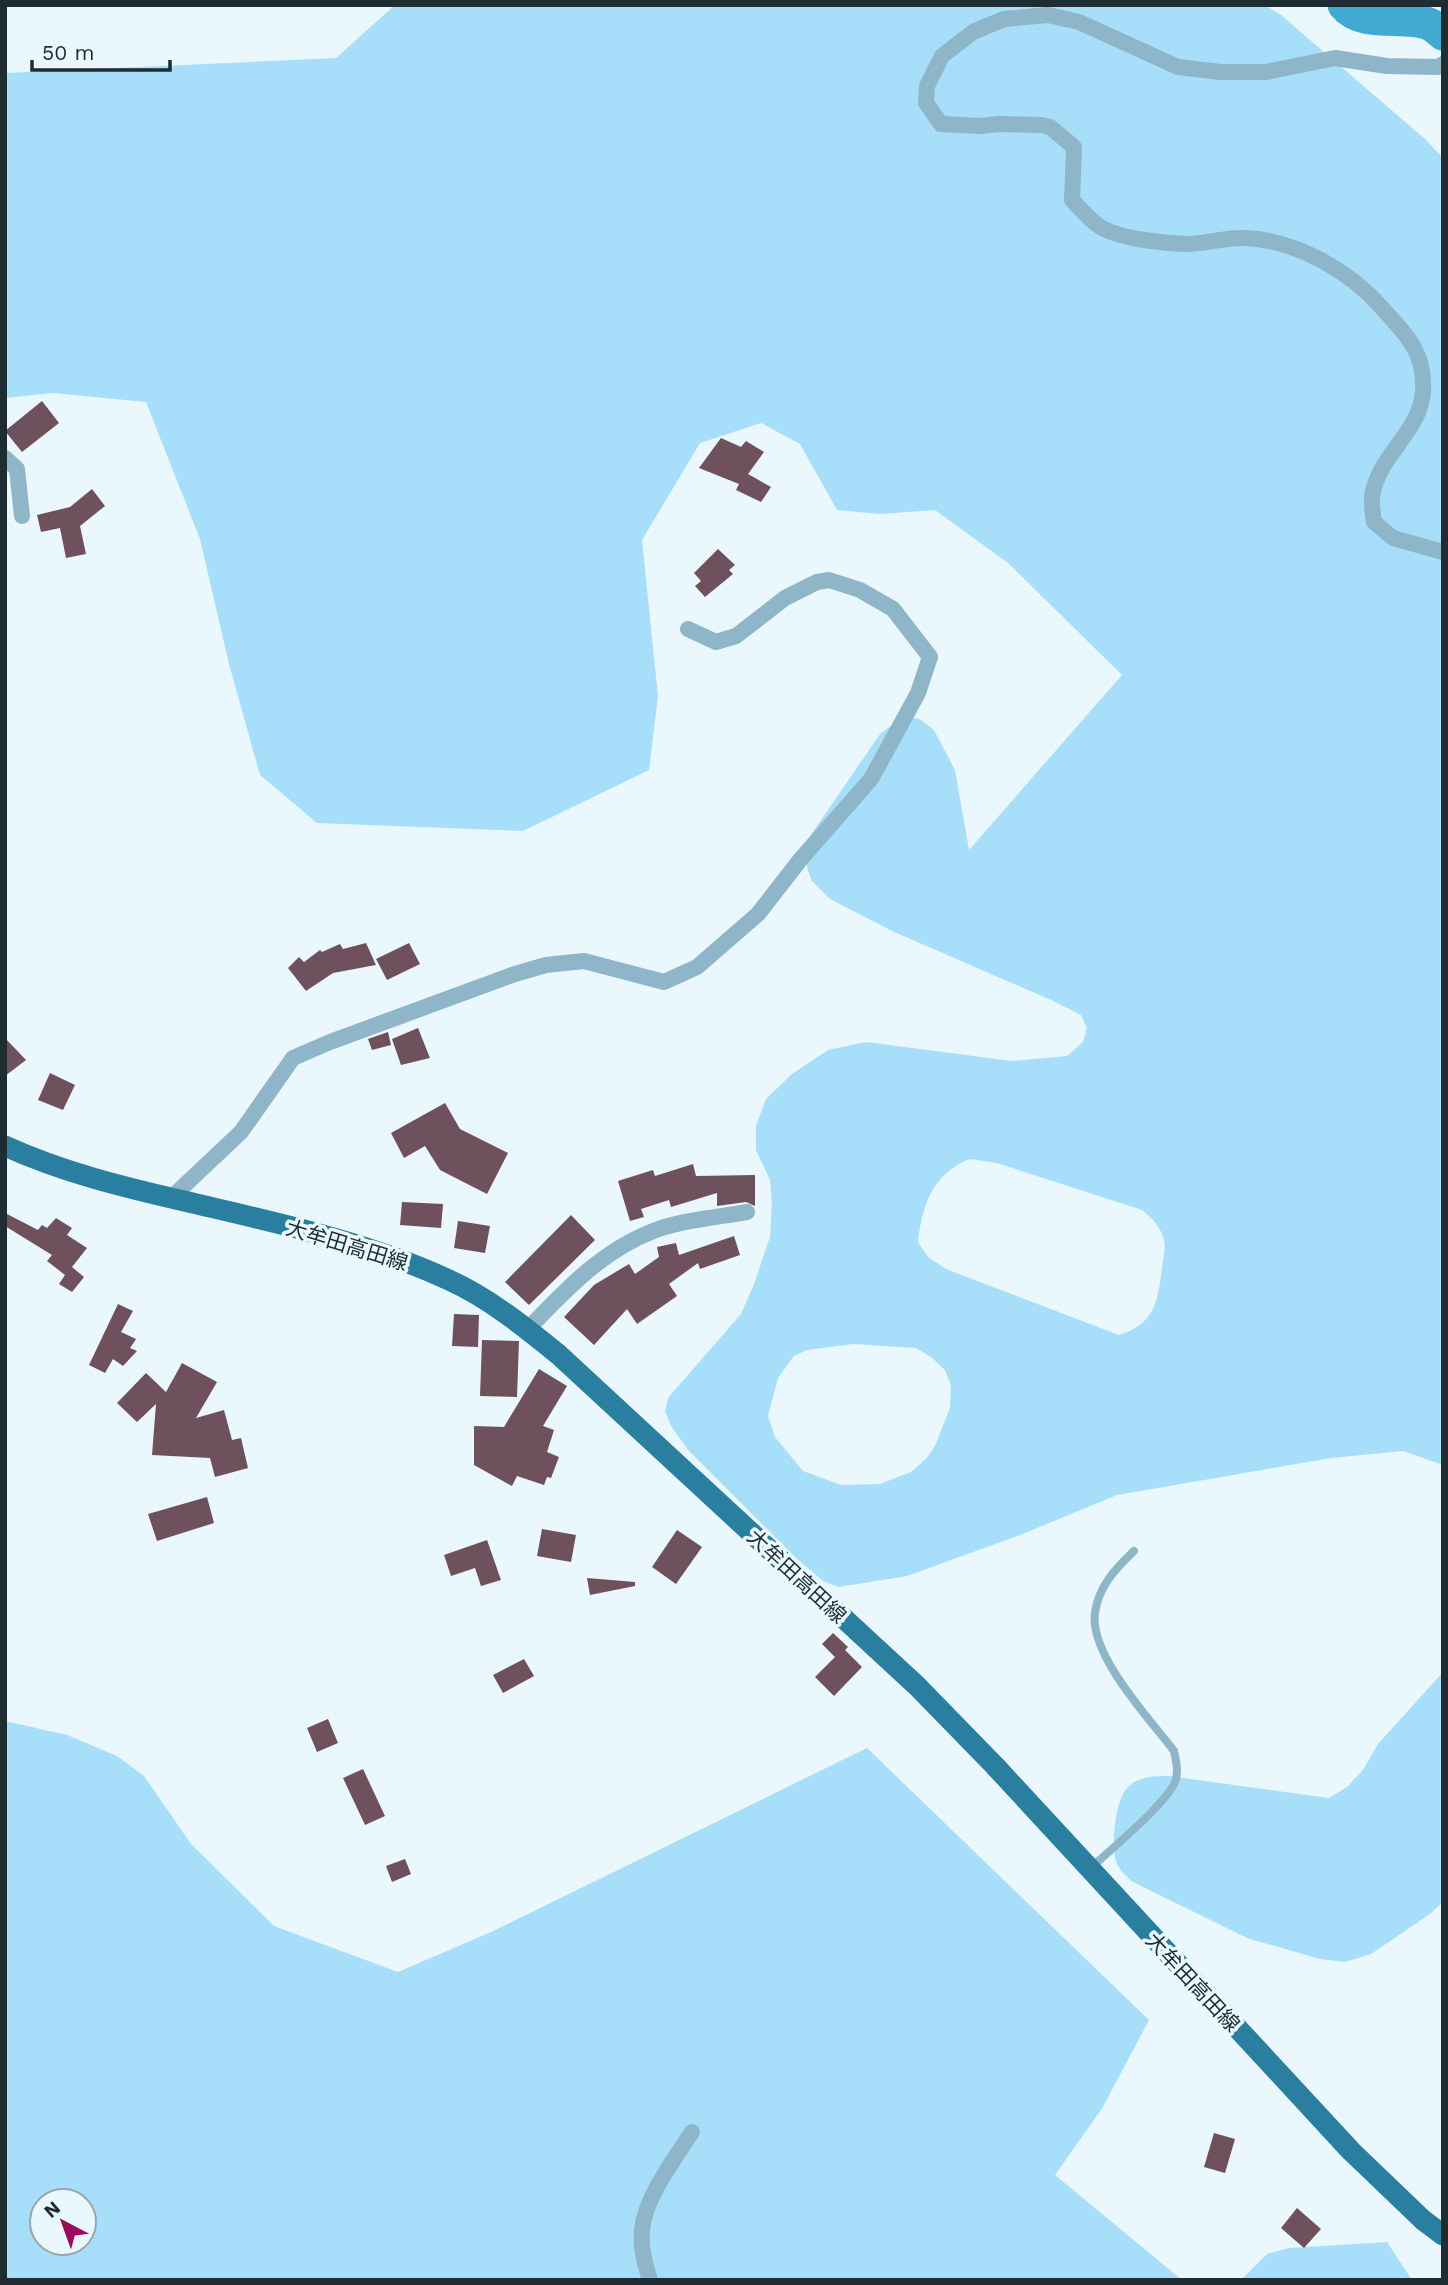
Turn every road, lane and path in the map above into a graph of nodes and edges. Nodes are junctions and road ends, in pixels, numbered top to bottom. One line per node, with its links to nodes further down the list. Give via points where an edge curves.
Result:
1 (1443, 64): 4 (street, via 1387,66 1335,58 1266,72 1178,67 1079,22 1048,15 1004,19 974,32 942,56 927,86 926,103 941,124 1050,127 1074,148 1072,200 1099,226 1127,237 1187,244 1244,238 1280,243 1315,256 1369,292 1409,339 1421,365 1423,400 1413,425 1379,475 1371,498 1374,522 1393,538)
2 (5, 458): 3 (street, via 17,469)
3 (22, 516)
4 (1443, 552)
5 (688, 629): 7 (street, via 716,642 736,636 785,598 829,580 860,590 893,609 930,657 918,693 871,779 758,914 697,967 664,982 583,961 546,965 293,1058 241,1132)
6 (5, 1146): 7 (main road, 大牟田高田線, via 54,1166)
7 (171, 1198): 9 (main road, 大牟田高田線, via 393,1257 451,1281)
8 (747, 1212): 9 (street, via 659,1229 624,1244 567,1289)
9 (528, 1329): 11 (main road, 大牟田高田線, via 917,1686)
10 (1134, 1551): 11 (lane, via 1113,1572 1101,1593 1094,1615 1098,1636 1111,1667 1174,1751 1178,1765 1175,1782 1164,1798)
11 (1089, 1870): 13 (main road, 大牟田高田線, via 1351,2151)
12 (692, 2132): 14 (street, via 656,2187 642,2229)
13 (1443, 2235)
14 (650, 2280)

